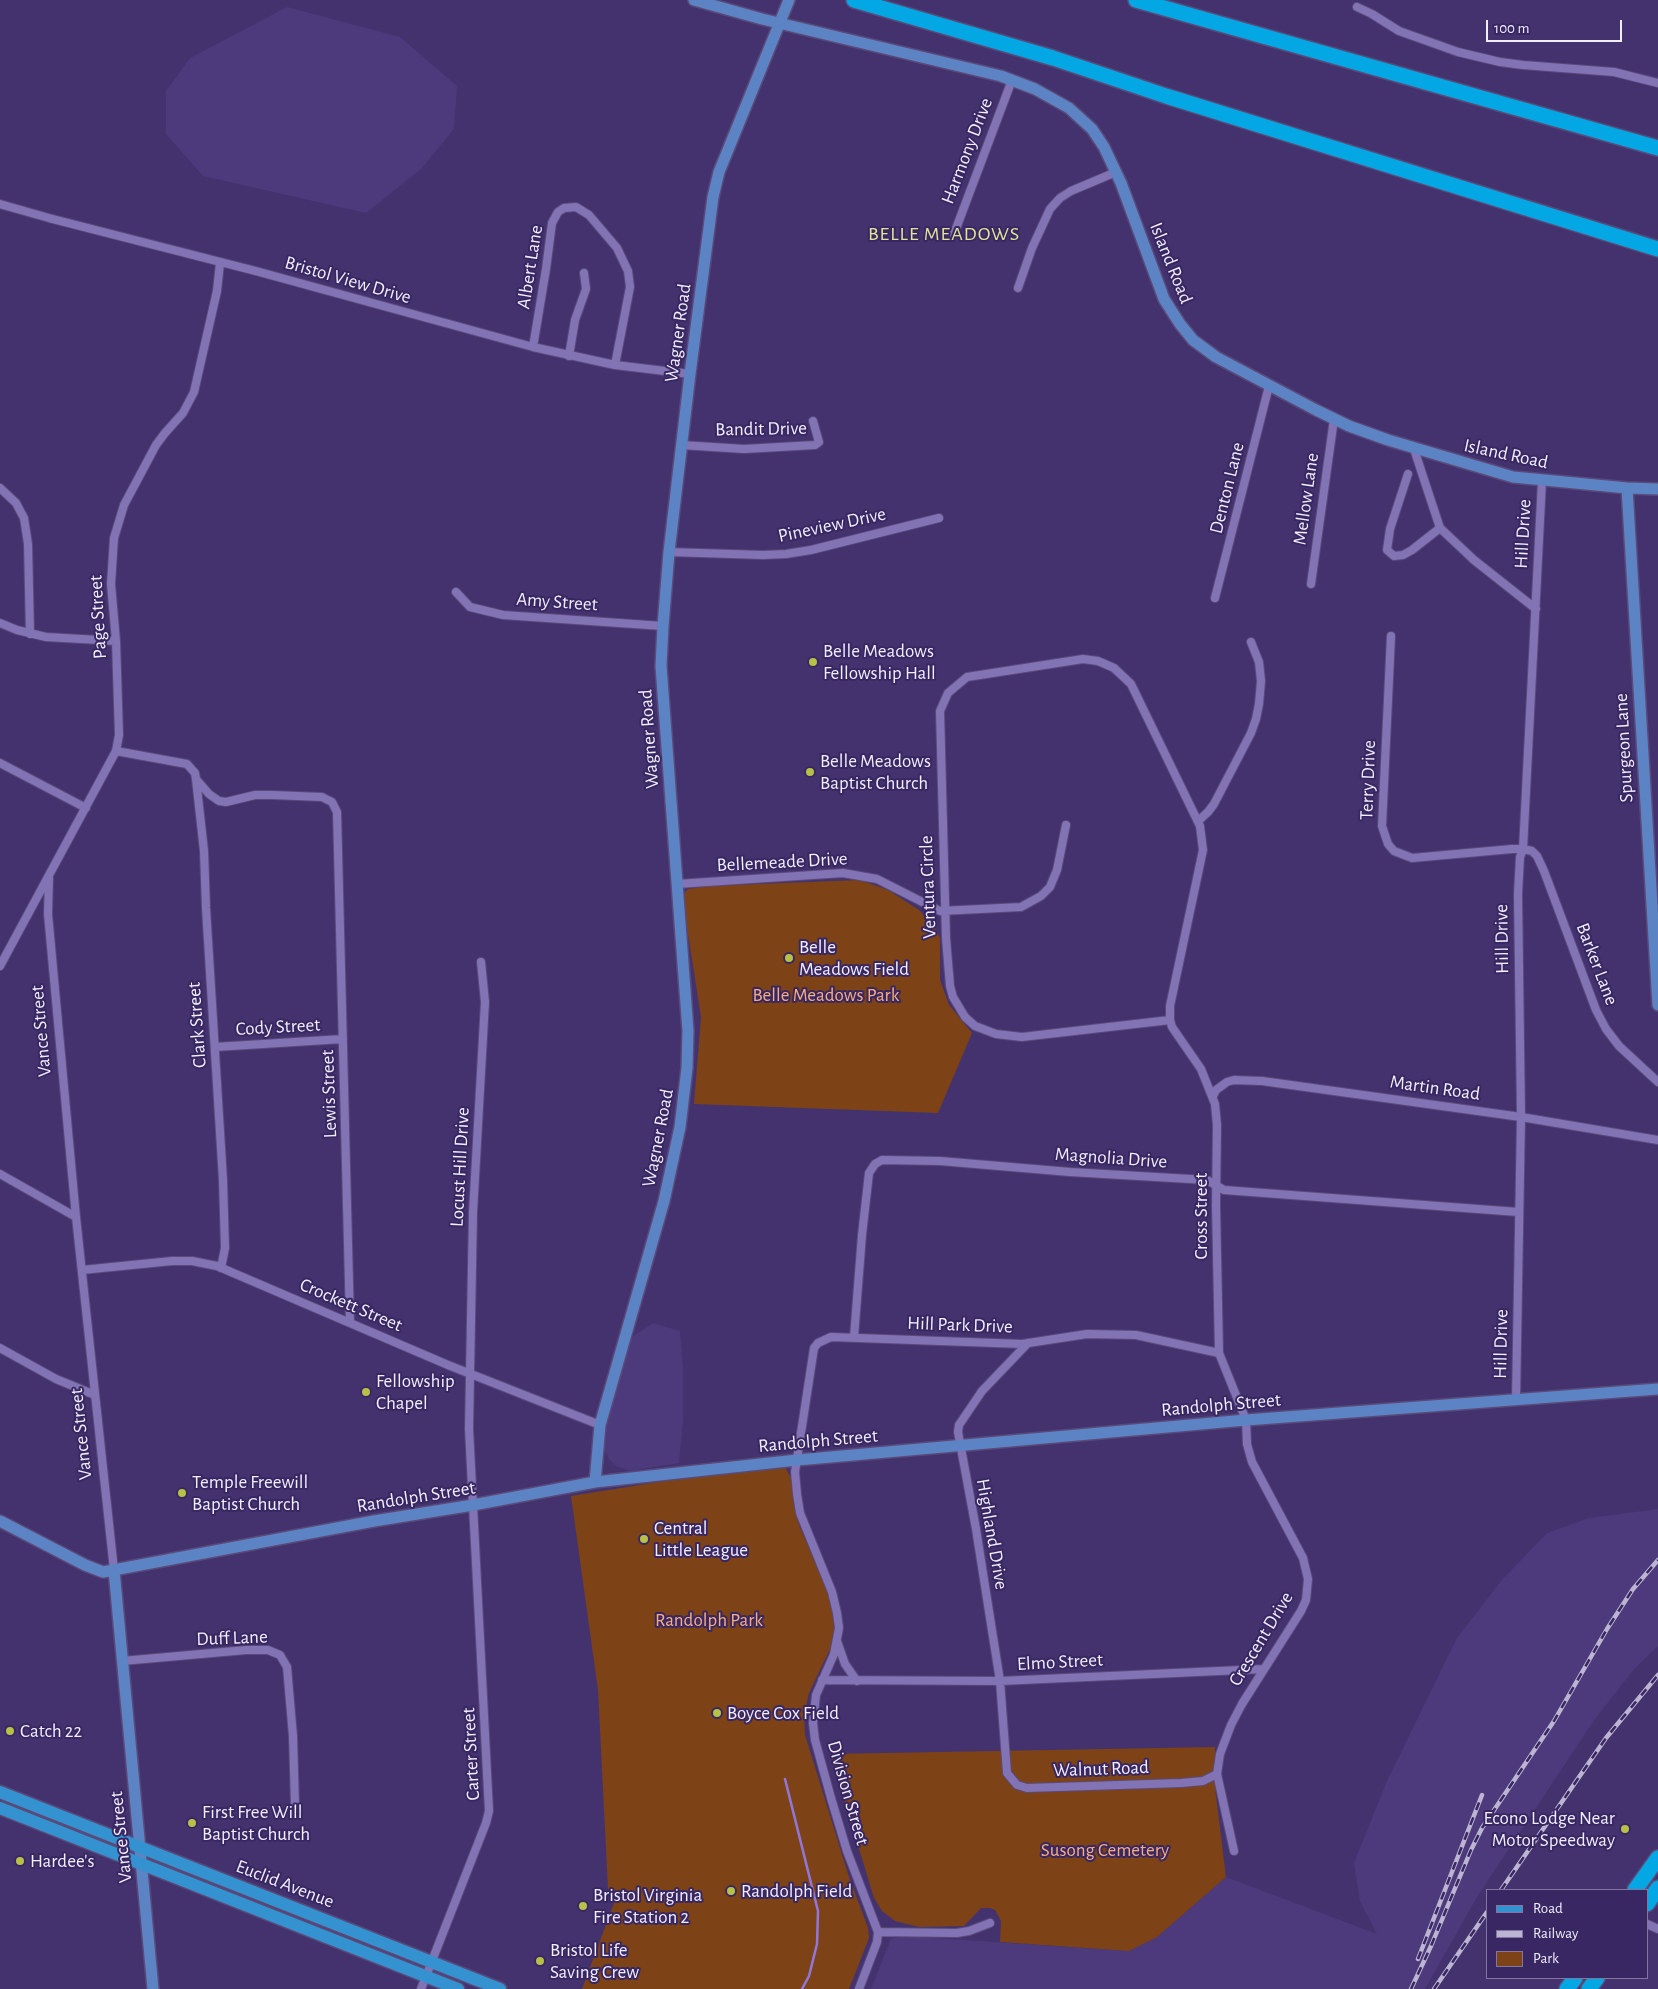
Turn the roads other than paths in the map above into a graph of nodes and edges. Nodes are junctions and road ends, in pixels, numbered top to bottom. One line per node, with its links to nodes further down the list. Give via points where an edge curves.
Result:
1 (694, 0): 6 (street, Island Road)
2 (789, 0): 6 (street, Wagner Road)
3 (854, 0): 13 (highway, via 1054,58)
4 (1136, 0): 9 (highway)
5 (1357, 7): 8 (street, via 1399,32 1458,52 1500,62 1614,72)
6 (779, 23): 7 (street, Island Road); 20 (street, Wagner Road, via 719,172)
7 (1012, 80): 10 (street, Island Road, via 1054,99 1081,118 1101,142); 12 (street, Harmony Drive)
8 (1658, 82)
9 (1658, 148)
10 (1116, 172): 16 (street, via 1072,191 1050,209); 21 (street, Island Road, via 1164,299 1180,324 1207,351)
11 (0, 204): 14 (street, Bristol View Drive)
12 (954, 234)
13 (1658, 249)
14 (220, 262): 17 (street, Bristol View Drive); 42 (street, Page Street, via 217,291 192,398 156,446 118,522 112,558)
15 (584, 272): 18 (street, via 586,289 575,320)
16 (1018, 288)
17 (533, 347): 18 (street, Bristol View Drive); 19 (street, Albert Lane, via 552,223 558,212 576,207 589,215 617,248 628,271 630,287)
18 (569, 356): 19 (street, Bristol View Drive)
19 (615, 365): 20 (street, Bristol View Drive)
20 (690, 374): 24 (street, Wagner Road)
21 (1269, 386): 22 (street, Island Road); 36 (street, Denton Lane)
22 (1334, 419): 25 (street, Island Road); 34 (street, Mellow Lane)
23 (814, 422): 24 (street, Bandit Drive, via 819,442 815,445 744,449)
24 (680, 445): 33 (street, Wagner Road)
25 (1414, 449): 27 (street, Island Road, via 1513,477); 32 (street)
26 (1408, 474): 32 (street, via 1390,528 1386,546 1390,554 1394,556 1412,550)
27 (1542, 481): 29 (street, Island Road); 37 (street, Hill Drive)
28 (0, 488): 40 (street, via 16,503 24,518 28,544)
29 (1627, 488): 30 (street, Island Road); 54 (street, Spurgeon Lane)
30 (1658, 489)
31 (939, 518): 33 (street, Pineview Drive, via 786,554)
32 (1440, 528): 37 (street, via 1474,560)
33 (669, 552): 39 (street, Wagner Road)
34 (1311, 584)
35 (456, 592): 39 (street, Amy Street, via 470,607 503,615)
36 (1215, 598)
37 (1536, 608): 50 (street, Hill Drive)
38 (0, 623): 40 (street)
39 (662, 626): 52 (street, Wagner Road, via 661,666)
40 (30, 634): 42 (street)
41 (1391, 636): 50 (street, Terry Drive, via 1382,826 1388,844 1400,855 1412,858)
42 (116, 641): 44 (street, Page Street, via 119,735)
43 (1251, 642): 48 (street, via 1259,662 1261,681 1256,719 1214,804)
44 (116, 751): 46 (street, Lewis Street, via 182,762 192,769); 47 (street, Page Street)
45 (0, 762): 47 (street)
46 (196, 780): 59 (street, Lewis Street, via 219,801 272,794 322,796 338,812); 60 (street, Clark Street, via 204,851)
47 (86, 808): 51 (street, Page Street)
48 (1198, 821): 53 (street, Ventura Circle, via 1131,684 1114,668 1083,659 967,677 948,693 939,718); 58 (street, Ventura Circle, via 1203,850 1170,1006)
49 (1066, 825): 53 (street, Bellemeade Drive, via 1055,878 1033,902 1021,906)
50 (1523, 849): 61 (street, Barker Lane, via 1532,851 1541,864 1606,1029 1619,1046); 63 (street, Hill Drive, via 1518,894)
51 (49, 876): 56 (street, Page Street); 68 (street, Vance Street, via 48,914)
52 (677, 884): 53 (street, Bellemeade Drive, via 856,874 892,885 934,909); 81 (street, Wagner Road, via 688,1031 685,1092 664,1201)
53 (946, 910): 58 (street, Ventura Circle, via 953,997 965,1017 982,1030 1022,1037)
54 (1656, 952): 57 (street, Spurgeon Lane)
55 (481, 962): 76 (street, Locust Hill Drive, via 485,1002 473,1212)
56 (0, 966)
57 (1658, 1005)
58 (1170, 1020): 62 (street, Cross Street, via 1201,1069)
59 (343, 1039): 60 (street, Cody Street); 71 (street, Lewis Street)
60 (215, 1047): 69 (street, Clark Street, via 225,1248)
61 (1658, 1082)
62 (1213, 1096): 63 (street, Martin Road, via 1227,1082 1253,1081); 66 (street, Cross Street, via 1217,1125)
63 (1521, 1117): 64 (street, Martin Road); 67 (street, Hill Drive)
64 (1658, 1140)
65 (0, 1174): 68 (street)
66 (1216, 1186): 67 (street, Magnolia Drive, via 1224,1190); 72 (street, Magnolia Drive, via 1207,1180 940,1161 882,1160 869,1173); 75 (street, Cross Street)
67 (1518, 1212): 79 (street, Hill Drive)
68 (76, 1217): 70 (street, Vance Street)
69 (221, 1268): 70 (street, Crockett Street, via 192,1261 172,1261); 71 (street, Crockett Street)
70 (82, 1270): 78 (street, Vance Street)
71 (350, 1322): 76 (street, Crockett Street)
72 (854, 1337): 73 (street, Hill Park Drive); 83 (street, Hill Park Drive, via 831,1337 814,1348)
73 (1028, 1343): 75 (street, Hill Park Drive, via 1087,1334 1136,1335); 82 (street, Highland Drive, via 971,1406 959,1425)
74 (0, 1348): 78 (street, via 56,1379)
75 (1219, 1353): 80 (street, Cross Street)
76 (470, 1374): 81 (street, Crockett Street); 85 (street, Locust Hill Drive)
77 (1658, 1389): 79 (street, Randolph Street)
78 (95, 1394): 87 (street, Vance Street)
79 (1516, 1399): 80 (street, Randolph Street)
80 (1246, 1420): 82 (street, Randolph Street); 90 (street, Crescent Drive, via 1252,1462 1303,1558 1308,1579 1306,1600 1301,1611)
81 (600, 1426): 84 (street, Wagner Road)
82 (960, 1446): 83 (street, Randolph Street); 93 (street, Highland Drive)
83 (797, 1460): 84 (street, Randolph Street); 88 (street, Division Street, via 800,1513 832,1592 837,1612)
84 (595, 1482): 85 (street, Randolph Street)
85 (473, 1505): 87 (street, Randolph Street); 108 (street, Carter Street, via 489,1811)
86 (0, 1521): 87 (street, Randolph Street, via 98,1571)
87 (114, 1570): 89 (street, Vance Street)
88 (837, 1641): 91 (street, Division Street); 92 (street, via 845,1664)
89 (122, 1661): 97 (street, Duff Lane, via 246,1650 268,1650 280,1655 287,1667); 99 (street, Vance Street)
90 (1264, 1669): 93 (street, Elmo Street); 95 (street, Crescent Drive, via 1231,1725 1220,1754)
91 (822, 1680): 92 (street, Elmo Street); 107 (street, Division Street, via 814,1709 815,1740 847,1851)
92 (857, 1681): 93 (street, Elmo Street)
93 (1000, 1681): 94 (street, Highland Drive)
94 (1005, 1756): 95 (street, Walnut Road, via 1011,1779 1027,1788 1181,1783 1203,1781)
95 (1217, 1774): 100 (street, Crescent Drive)
96 (0, 1792): 99 (main road, Euclid Avenue)
97 (296, 1805)
98 (0, 1808): 102 (main road, Euclid Avenue)
99 (139, 1847): 102 (street, Vance Street); 108 (main road, Euclid Avenue)
100 (1234, 1851)
101 (1658, 1858): 104 (highway)
102 (141, 1864): 109 (main road, Euclid Avenue); 110 (street, Vance Street)
103 (1658, 1888): 105 (highway)
104 (1636, 1889)
105 (1648, 1903)
106 (990, 1923): 107 (street, via 957,1933)
107 (878, 1932): 114 (street)
108 (432, 1962): 109 (street, Carter Street); 113 (main road, Euclid Avenue)
109 (426, 1976): 111 (street, Carter Street); 112 (main road, Euclid Avenue)
110 (153, 1989)
111 (421, 1989)
112 (458, 1989)
113 (500, 1989)
114 (859, 1989)

